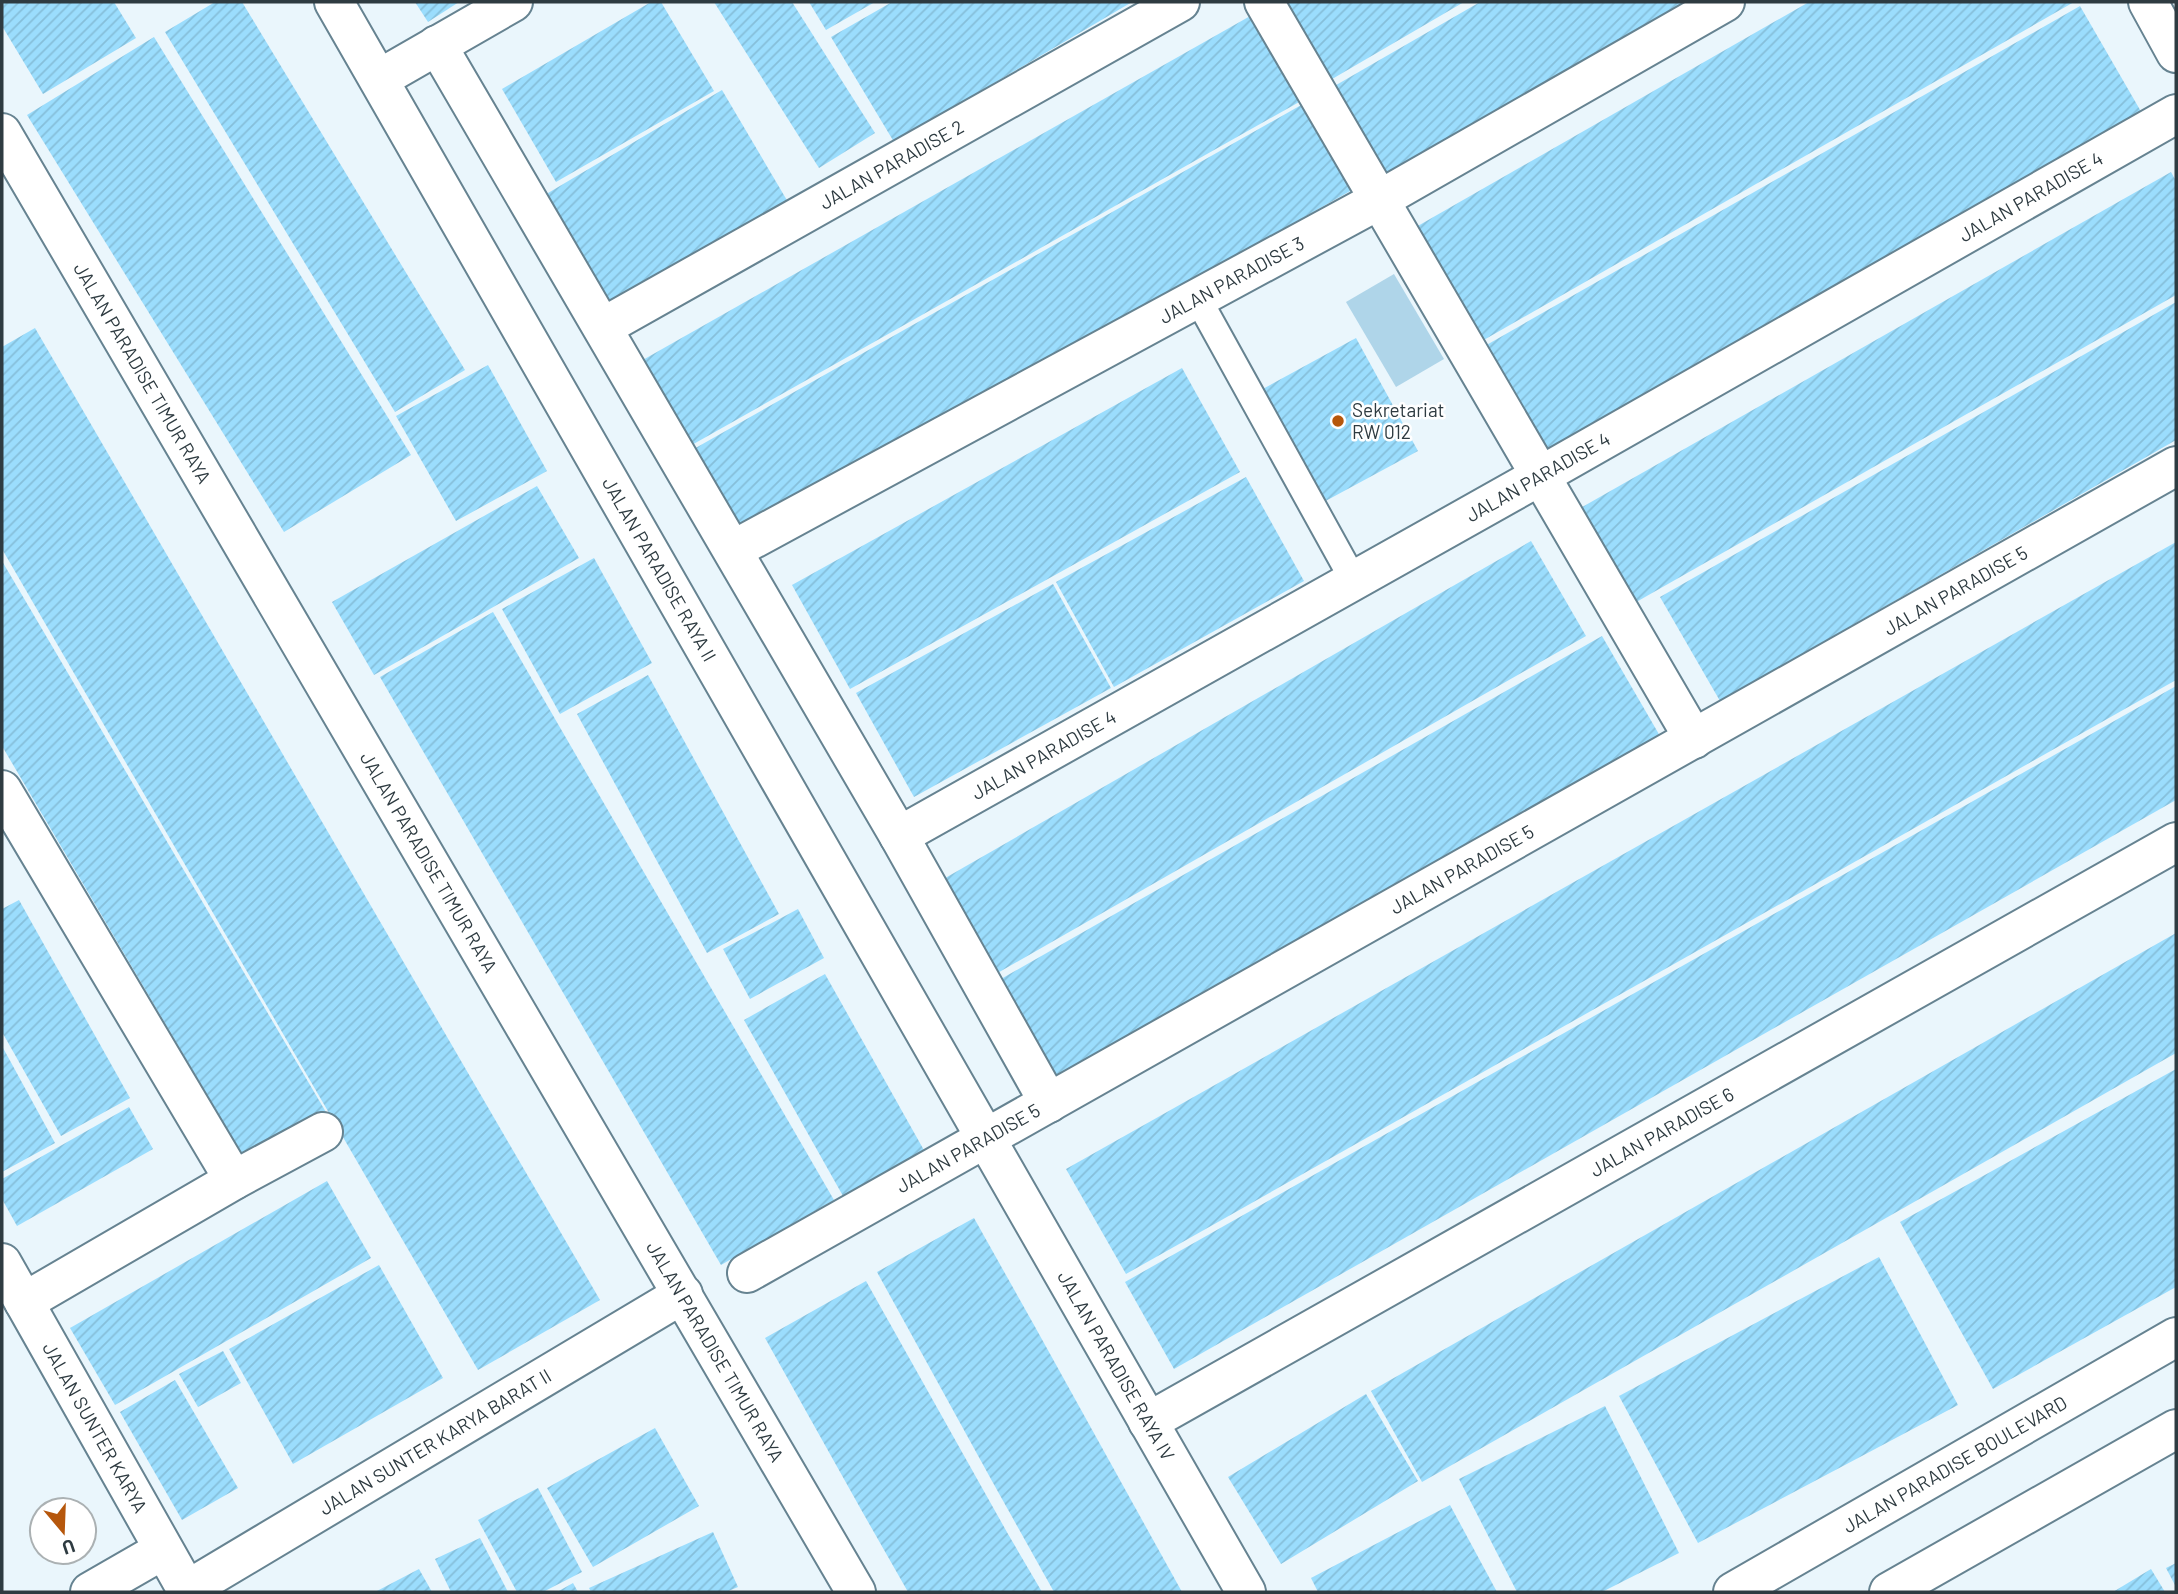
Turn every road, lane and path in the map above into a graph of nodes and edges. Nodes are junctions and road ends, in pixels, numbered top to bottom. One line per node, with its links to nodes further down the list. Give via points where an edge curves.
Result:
1 (334, 2): 9 (street, JALAN PARADISE RAYA II)
2 (513, 2): 7 (street)
3 (1180, 2): 14 (street, JALAN PARADISE 2)
4 (1264, 2): 12 (street)
5 (1725, 2): 12 (street, JALAN PARADISE 3)
6 (2148, 2): 8 (street)
7 (437, 45): 9 (street); 14 (street)
8 (2176, 53)
9 (379, 79): 25 (street, JALAN PARADISE RAYA II)
10 (2176, 114): 16 (street, JALAN PARADISE 4)
11 (2, 133): 29 (street, JALAN PARADISE TIMUR RAYA)
12 (1379, 200): 13 (street, JALAN PARADISE 3); 16 (street)
13 (1198, 299): 17 (street, JALAN PARADISE 3); 18 (lane)
14 (603, 327): 17 (street)
15 (2176, 466): 19 (street, JALAN PARADISE 5)
16 (1540, 476): 18 (street, JALAN PARADISE 4); 19 (street)
17 (733, 550): 21 (street)
18 (1354, 581): 21 (street, JALAN PARADISE 4)
19 (1694, 739): 23 (street, JALAN PARADISE 5)
20 (2, 790): 26 (street)
21 (900, 836): 23 (street)
22 (2176, 842): 31 (street, JALAN PARADISE 6)
23 (1049, 1102): 25 (street, JALAN PARADISE 5)
24 (323, 1132): 26 (street)
25 (986, 1138): 27 (street, JALAN PARADISE 5); 31 (street, JALAN PARADISE RAYA IV)
26 (234, 1180): 28 (street)
27 (747, 1273)
28 (11, 1286): 33 (street, JALAN SUNTER KARYA)
29 (683, 1294): 34 (street, JALAN SUNTER KARYA BARAT II); 36 (street, JALAN PARADISE TIMUR RAYA)
30 (2176, 1337): 38 (street, JALAN PARADISE BOULEVARD)
31 (1148, 1422): 37 (street, JALAN PARADISE RAYA IV)
32 (2176, 1429): 39 (street)
33 (163, 1549): 34 (street, JALAN SUNTER KARYA); 35 (street)
34 (188, 1591)
35 (90, 1592)
36 (856, 1592)
37 (1246, 1592)
38 (1733, 1592)
39 (1889, 1592)

